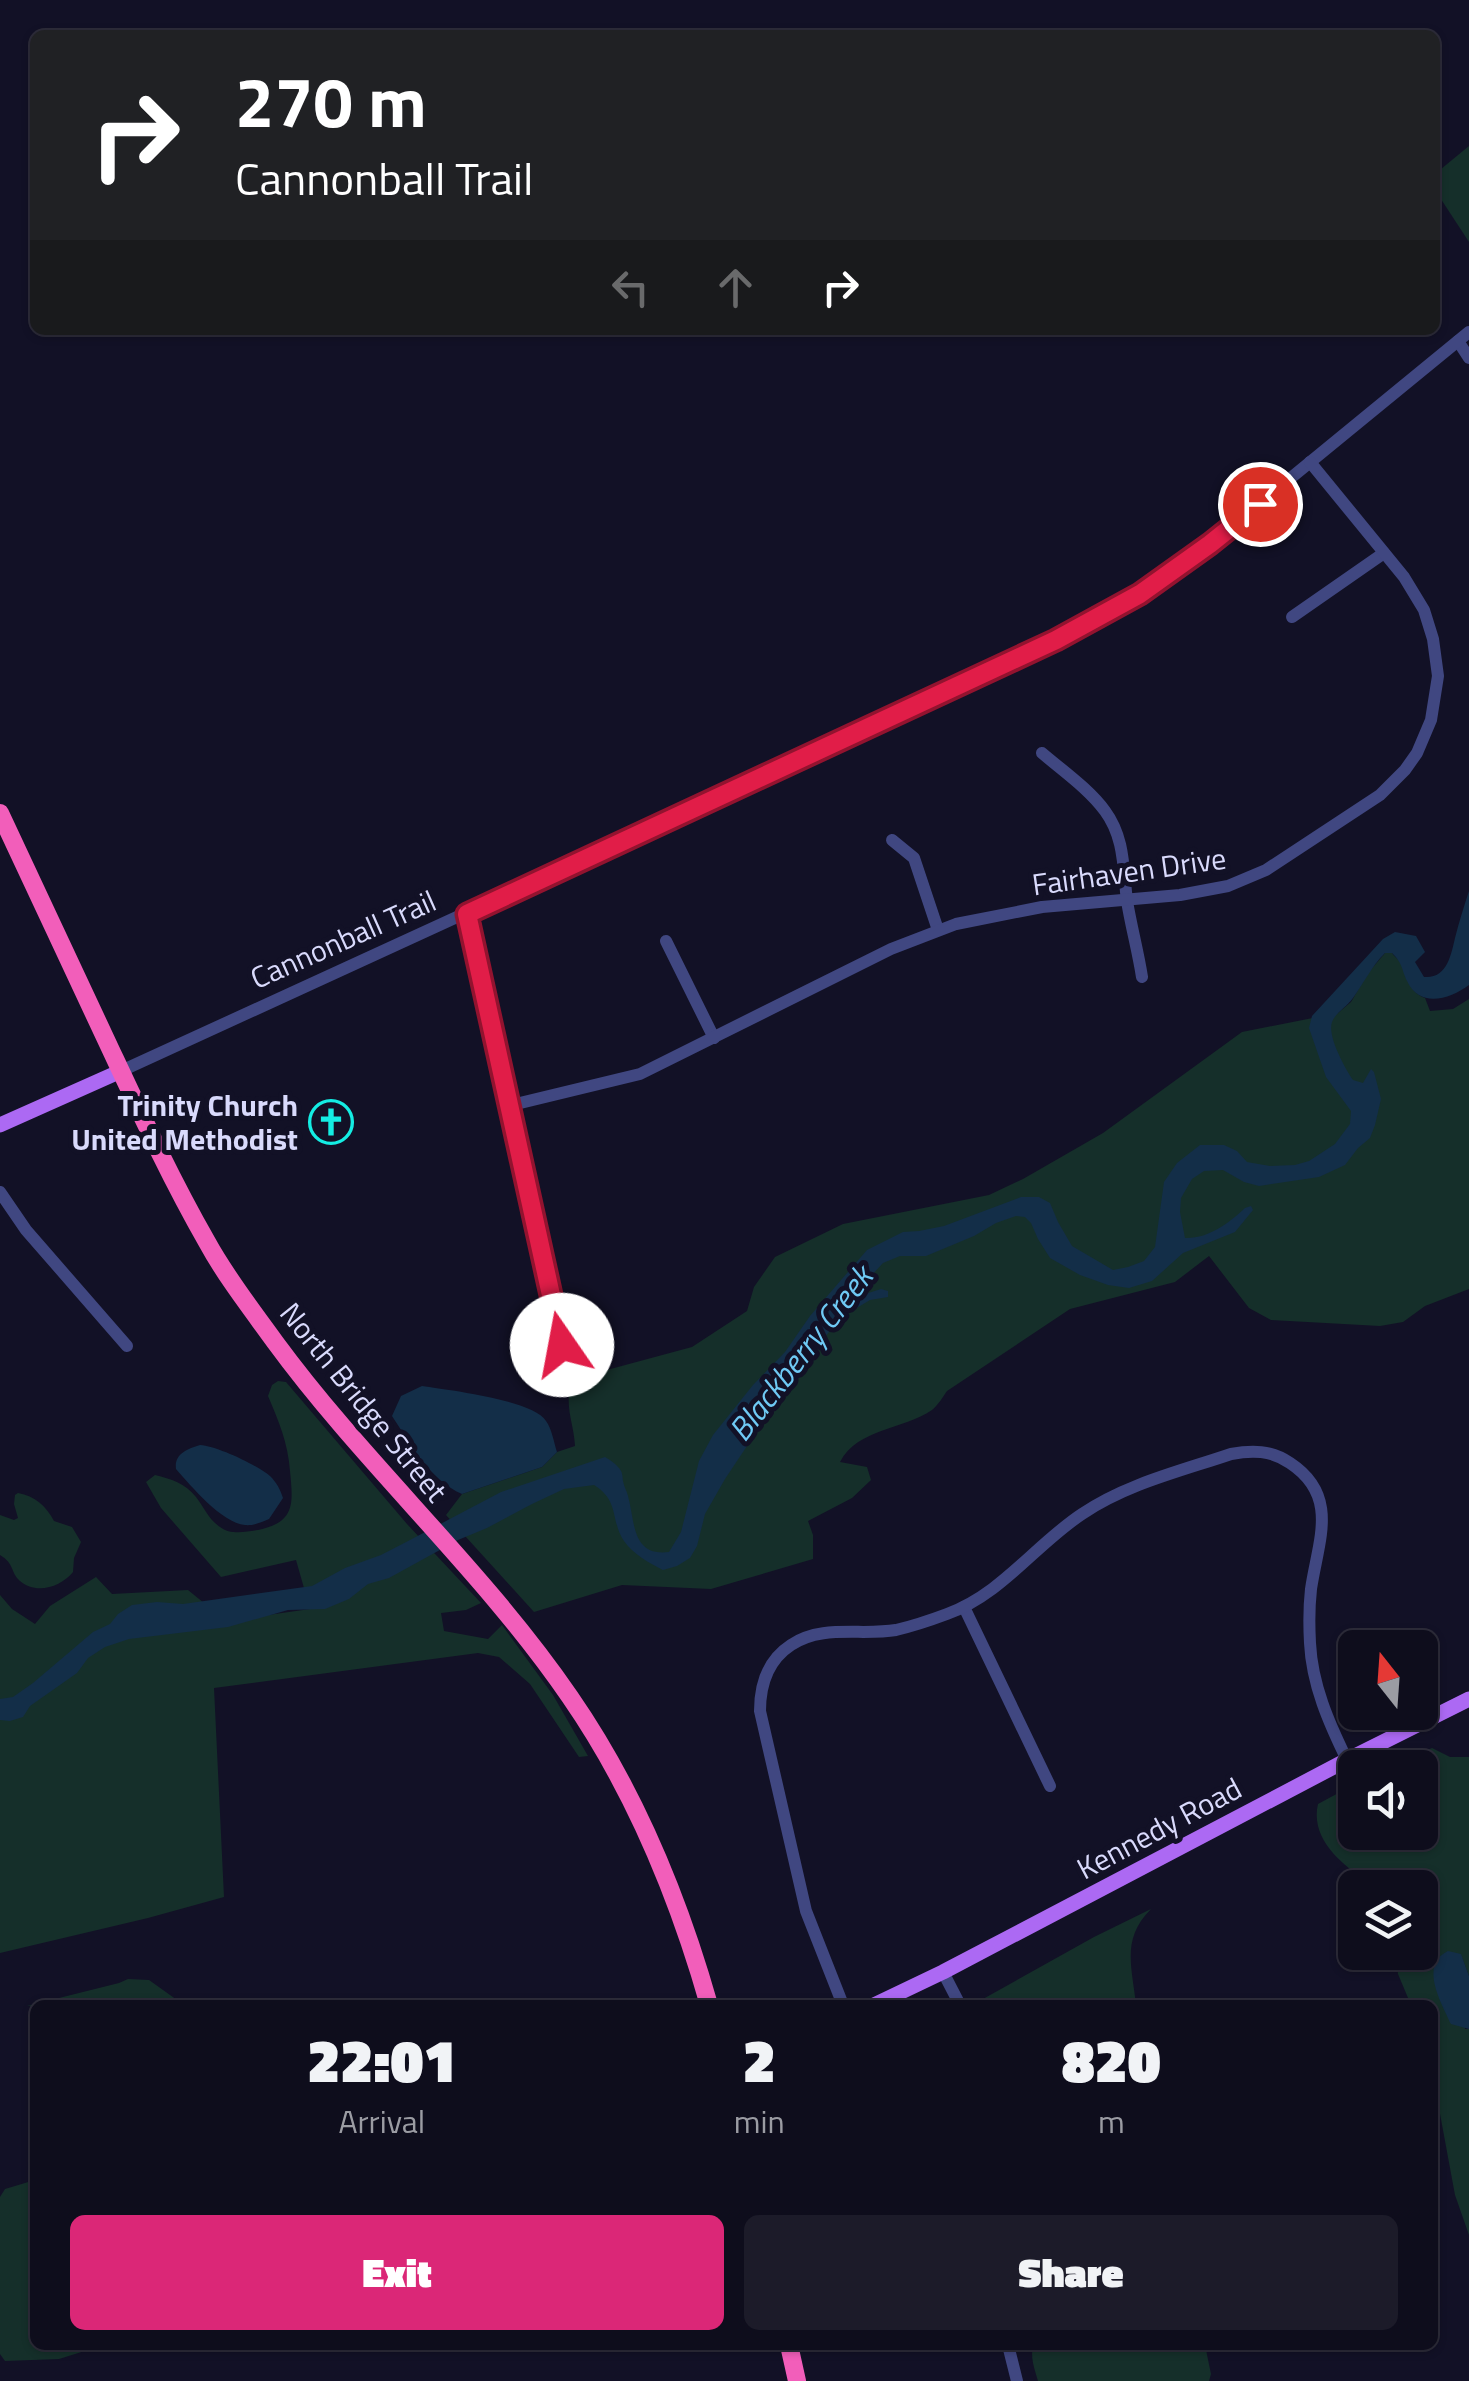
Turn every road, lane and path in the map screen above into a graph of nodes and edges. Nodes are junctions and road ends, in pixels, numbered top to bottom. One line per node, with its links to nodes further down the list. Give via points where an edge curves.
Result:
1 (1464, 337): 2 (street); 3 (street, Cannonball Trail)
2 (1469, 358)
3 (1310, 462): 4 (street, Fairhaven Drive); 10 (street, Cannonball Trail, via 1140,594 1056,640)
4 (1384, 553): 5 (street); 9 (street, Fairhaven Drive, via 1424,610 1437,664 1431,720 1406,770 1380,795 1262,872 1209,891)
5 (1292, 617)
6 (1042, 753): 9 (street, via 1110,818 1122,851)
7 (0, 813): 15 (highway, North Bridge Street)
8 (892, 840): 11 (street, via 914,858)
9 (1127, 900): 11 (street, Fairhaven Drive, via 1016,911); 13 (street)
10 (467, 914): 15 (street, Cannonball Trail); 16 (street)
11 (938, 930): 14 (street, Fairhaven Drive)
12 (666, 941): 14 (street)
13 (1142, 977)
14 (714, 1038): 16 (street, Fairhaven Drive, via 640,1074)
15 (121, 1071): 17 (main road, Cannonball Trail); 28 (highway, North Bridge Street, via 208,1246 334,1417 474,1575 570,1697 662,1864)
16 (508, 1106): 19 (street)
17 (0, 1125)
18 (0, 1192): 20 (street)
19 (562, 1345)
20 (127, 1346)
21 (964, 1607): 23 (street, via 1069,1523 1136,1486 1230,1454 1281,1458 1303,1472 1322,1511 1309,1614 1311,1658); 26 (street); 29 (street, via 896,1630 811,1636 780,1654 762,1684 760,1711 796,1870)
22 (1469, 1699): 24 (main road, Kennedy Road)
23 (1342, 1750)
24 (1367, 1750)
25 (1338, 1765): 27 (main road, Kennedy Road)
26 (1050, 1786)
27 (943, 1972): 30 (main road, Kennedy Road); 31 (street)
28 (708, 2000)
29 (841, 2000)
30 (884, 2000)
31 (957, 2000)
32 (790, 2350): 34 (highway)
33 (1009, 2350): 35 (street)
34 (797, 2381)
35 (1017, 2381)

